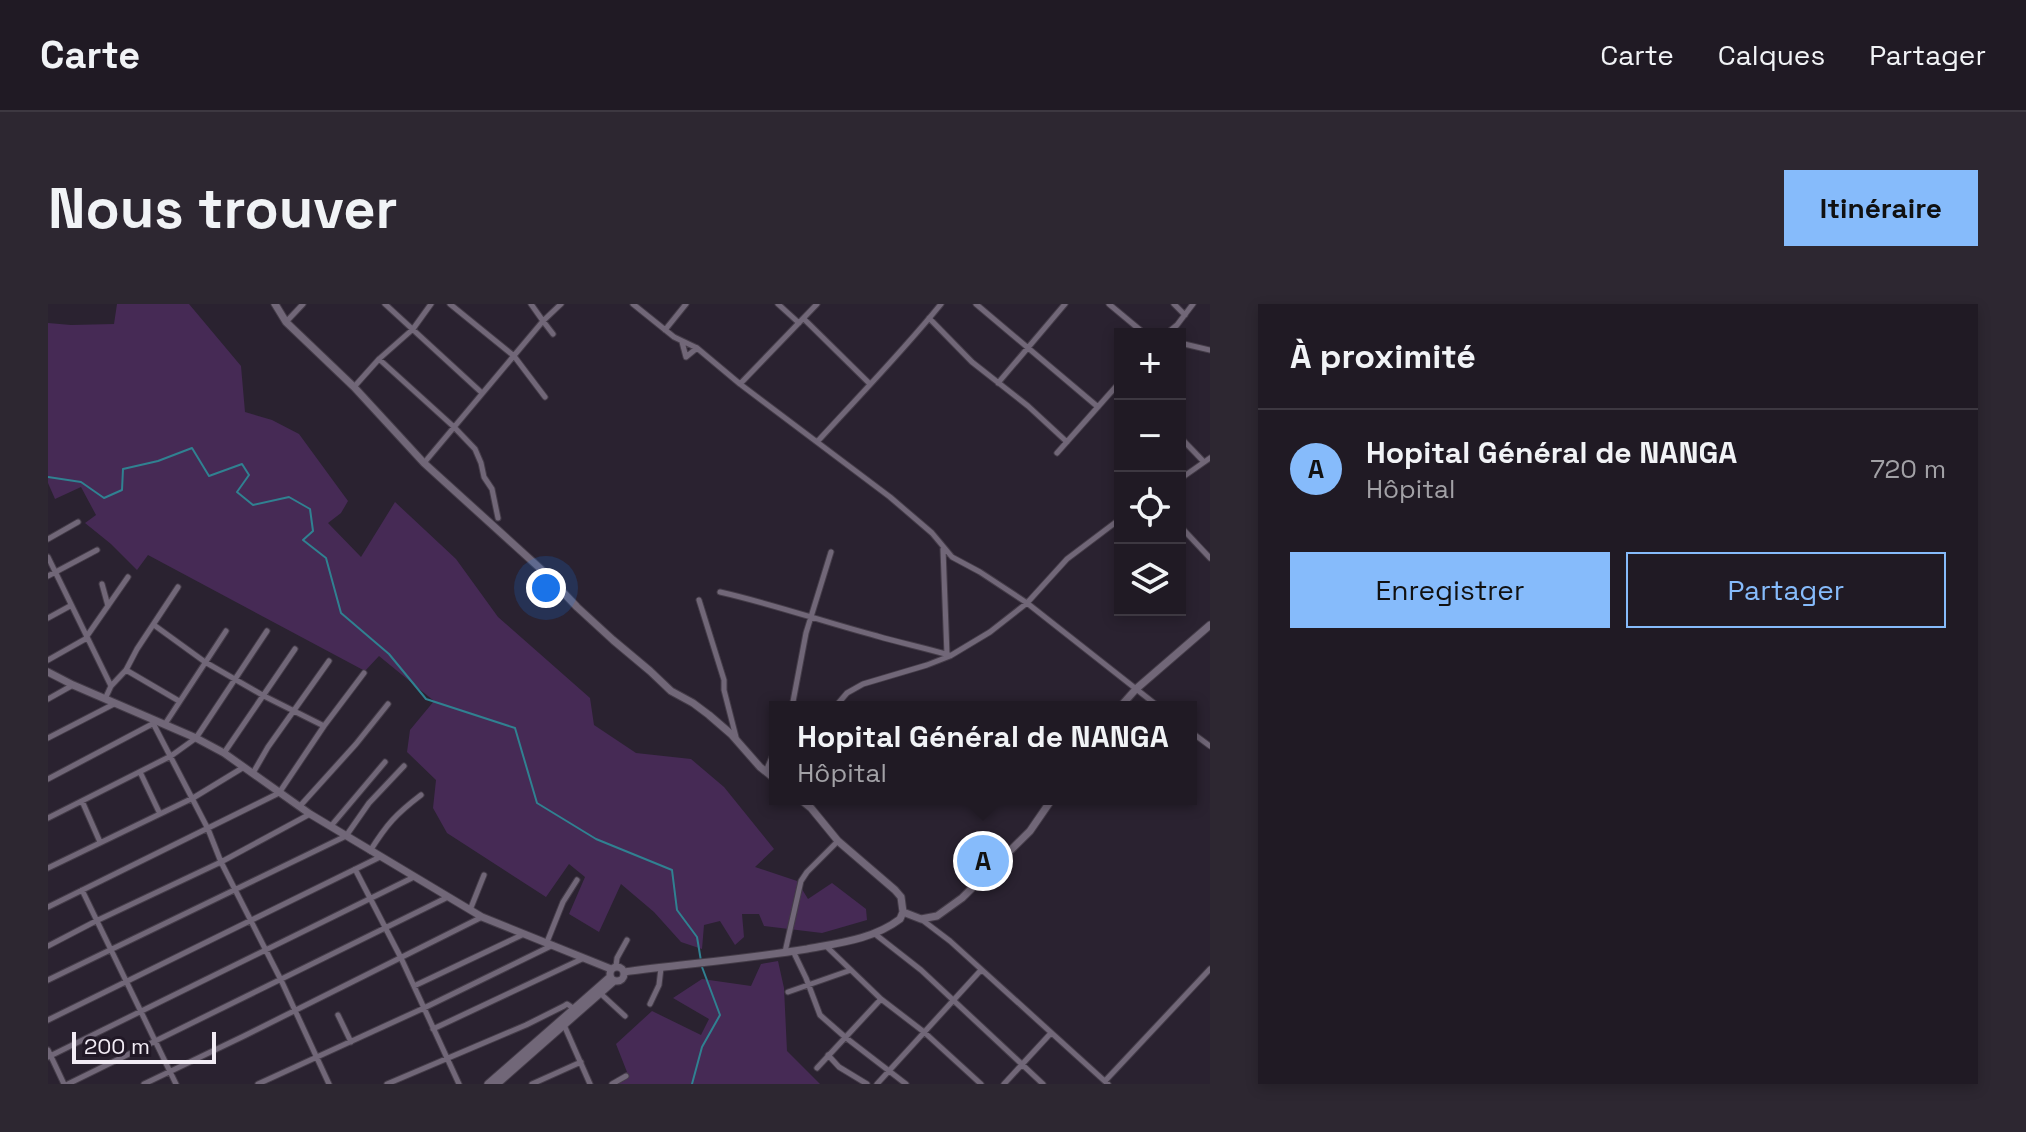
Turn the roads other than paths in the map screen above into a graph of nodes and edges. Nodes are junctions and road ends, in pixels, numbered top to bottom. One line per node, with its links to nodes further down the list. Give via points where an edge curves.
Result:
1 (275, 304): 22 (street)
2 (303, 304): 22 (street)
3 (385, 304): 25 (street)
4 (431, 304): 25 (street)
5 (450, 304): 33 (street)
6 (531, 304): 20 (street)
7 (561, 304): 20 (street)
8 (633, 304): 26 (street)
9 (686, 304): 26 (street)
10 (778, 304): 21 (street)
11 (817, 304): 21 (street)
12 (941, 304): 19 (street)
13 (976, 304): 31 (street)
14 (1065, 304): 31 (street)
15 (1109, 304): 23 (street)
16 (1174, 304): 18 (street)
17 (1193, 304): 18 (street)
18 (1185, 315): 24 (street)
19 (929, 318): 35 (street); 37 (street)
20 (543, 321): 27 (street); 33 (street)
21 (801, 321): 36 (street); 37 (street)
22 (286, 322): 38 (street)
23 (1138, 328)
24 (1172, 328)
25 (413, 329): 34 (street); 40 (street)
26 (665, 330): 28 (street)
27 (553, 334)
28 (682, 342): 30 (street); 30 (street, via 686,357)
29 (1186, 344): 32 (street)
30 (697, 348): 36 (street)
31 (1028, 348): 35 (street); 42 (street)
32 (1210, 350)
33 (514, 356): 40 (street); 41 (street)
34 (379, 359): 38 (street); 43 (street)
35 (998, 383): 45 (street)
36 (740, 384): 44 (street)
37 (870, 384): 44 (street)
38 (354, 387): 49 (street)
39 (1114, 389): 42 (street)
40 (482, 393): 43 (street)
41 (545, 397)
42 (1098, 407): 45 (street)
43 (454, 427): 49 (street); 51 (street, via 475,449)
44 (817, 442): 56 (street, via 925,526)
45 (1067, 442): 47 (street)
46 (1186, 442): 48 (street)
47 (1057, 453)
48 (1207, 460): 50 (street)
49 (424, 463): 105 (street, via 613,640)
50 (1186, 475)
51 (498, 518)
52 (78, 522): 55 (street)
53 (1114, 524): 68 (street, via 1067,559)
54 (1186, 532): 60 (street)
55 (48, 539)
56 (943, 548): 68 (street); 79 (street)
57 (97, 550): 61 (street)
58 (831, 552): 71 (street)
59 (48, 557): 61 (street)
60 (1210, 558)
61 (55, 572): 62 (street); 69 (street)
62 (48, 576)
63 (128, 577): 70 (street)
64 (102, 584): 70 (street)
65 (178, 587): 73 (street)
66 (720, 592): 71 (street)
67 (699, 600): 105 (street)
68 (1027, 603): 79 (street); 89 (street)
69 (70, 606): 72 (street); 77 (street)
70 (108, 607): 77 (street)
71 (812, 616): 79 (street); 94 (street)
72 (48, 618)
73 (154, 625): 82 (street); 83 (street)
74 (1210, 625): 89 (street)
75 (226, 631): 82 (street)
76 (267, 631): 86 (street)
77 (87, 637): 80 (street); 88 (street)
78 (295, 649): 90 (street)
79 (948, 655): 95 (street, via 863,684)
80 (48, 660)
81 (329, 661): 100 (street)
82 (205, 662): 86 (street); 93 (street)
83 (126, 670): 88 (street); 93 (street)
84 (48, 672): 87 (street)
85 (364, 673): 102 (street)
86 (234, 679): 90 (street); 104 (street)
87 (73, 685): 91 (street); 92 (street)
88 (111, 686): 92 (street)
89 (1136, 689): 96 (street); 97 (street)
90 (264, 696): 100 (street); 106 (street)
91 (48, 699)
92 (105, 699): 98 (street)
93 (179, 701): 101 (street)
94 (793, 701)
95 (840, 701)
96 (1125, 701)
97 (1151, 701)
98 (115, 703): 101 (street); 103 (street)
99 (388, 704): 123 (street)
100 (294, 710): 102 (street); 114 (street)
101 (158, 723): 104 (street); 107 (street); 116 (street)
102 (324, 726): 117 (street)
103 (48, 738)
104 (196, 738): 106 (street); 107 (street)
105 (738, 742): 112 (street)
106 (224, 753): 111 (street)
107 (171, 756): 113 (street); 119 (street)
108 (385, 762): 127 (street)
109 (769, 764): 112 (street)
110 (404, 766): 129 (street)
111 (244, 767): 114 (street); 119 (street)
112 (766, 771): 115 (street)
113 (140, 772): 120 (street); 124 (street)
114 (253, 773): 117 (street)
115 (769, 774)
116 (49, 776)
117 (279, 793): 123 (street); 128 (street)
118 (421, 795): 132 (street, via 398,812)
119 (193, 798): 124 (street); 128 (street)
120 (82, 801): 126 (street); 131 (street)
121 (811, 805): 130 (street)
122 (1048, 805): 148 (street, via 1030,831 962,898 937,916)
123 (299, 807): 125 (street)
124 (160, 814): 131 (street)
125 (310, 814): 127 (street); 134 (street)
126 (48, 818)
127 (331, 826): 129 (street)
128 (208, 829): 134 (street); 140 (street)
129 (346, 836): 132 (street); 141 (street)
130 (838, 841): 146 (street, via 895,890); 160 (street, via 801,881)
131 (100, 842): 135 (street)
132 (370, 851): 133 (street)
133 (380, 857): 136 (street); 138 (street)
134 (221, 862): 141 (street); 149 (street)
135 (48, 868)
136 (355, 869): 143 (street); 150 (street)
137 (484, 875): 145 (street)
138 (414, 877): 142 (street); 143 (street)
139 (577, 880): 155 (street, via 563,902)
140 (82, 890): 144 (street); 149 (street)
141 (235, 890): 150 (street); 158 (street)
142 (448, 897): 145 (street); 151 (street)
143 (370, 899): 151 (street); 159 (street)
144 (48, 907)
145 (470, 910): 147 (street)
146 (903, 912): 148 (street); 153 (street)
147 (482, 917): 152 (street); 161 (street)
148 (921, 919): 166 (street)
149 (96, 921): 157 (street); 158 (street)
150 (251, 921): 159 (street); 171 (street)
151 (386, 928): 161 (street); 170 (street)
152 (524, 934): 155 (street); 173 (street)
153 (875, 934): 156 (street); 177 (street)
154 (627, 940): 168 (street)
155 (551, 943): 162 (street); 179 (street)
156 (825, 945): 160 (street); 165 (street)
157 (48, 946)
158 (111, 950): 169 (street); 171 (street)
159 (266, 951): 170 (street); 182 (street)
160 (789, 952): 163 (street); 172 (street)
161 (401, 958): 173 (street); 181 (street)
162 (584, 958): 168 (street); 187 (street)
163 (661, 968): 167 (street); 178 (street)
164 (1210, 969): 203 (street)
165 (851, 970): 172 (street); 176 (street)
166 (981, 970): 177 (street); 189 (street)
167 (624, 972): 168 (street, via 621,967); 168 (street, via 622,979)
168 (613, 973): 175 (street); 180 (street)
169 (48, 980)
170 (281, 980): 181 (street); 191 (street)
171 (126, 981): 182 (street); 185 (street)
172 (808, 983): 174 (street); 190 (street, via 820,1015)
173 (414, 986): 179 (street)
174 (788, 992)
175 (599, 993): 184 (street); 186 (street)
176 (881, 999): 188 (street); 190 (street)
177 (953, 1000): 188 (street); 198 (street)
178 (650, 1004)
179 (424, 1008): 187 (street); 192 (street)
180 (573, 1008): 196 (street, via 567,1004); 211 (street)
181 (295, 1011): 195 (street); 201 (street)
182 (140, 1013): 191 (street); 193 (street)
183 (338, 1015): 192 (street)
184 (625, 1016)
185 (48, 1020)
186 (564, 1024): 197 (street); 212 (street)
187 (433, 1029): 196 (street)
188 (924, 1032): 200 (street); 219 (street)
189 (1051, 1033): 198 (street); 203 (street)
190 (845, 1037): 194 (street); 200 (street)
191 (156, 1042): 201 (street); 204 (street)
192 (351, 1042): 195 (street)
193 (49, 1054): 204 (street)
194 (828, 1055): 199 (street); 216 (street)
195 (316, 1057): 207 (street); 208 (street)
196 (446, 1058): 209 (street); 210 (street)
197 (581, 1062): 213 (street); 214 (street)
198 (1022, 1064): 220 (street); 221 (street)
199 (817, 1068)
200 (889, 1071): 217 (street); 218 (street)
201 (170, 1072): 205 (street); 206 (street)
202 (626, 1076): 215 (street)
203 (1106, 1083)
204 (66, 1084)
205 (144, 1084)
206 (176, 1084)
207 (258, 1084)
208 (329, 1084)
209 (387, 1084)
210 (459, 1084)
211 (488, 1084)
212 (497, 1084)
213 (532, 1084)
214 (590, 1084)
215 (612, 1084)
216 (867, 1084)
217 (877, 1084)
218 (906, 1084)
219 (981, 1084)
220 (1004, 1084)
221 (1043, 1084)

